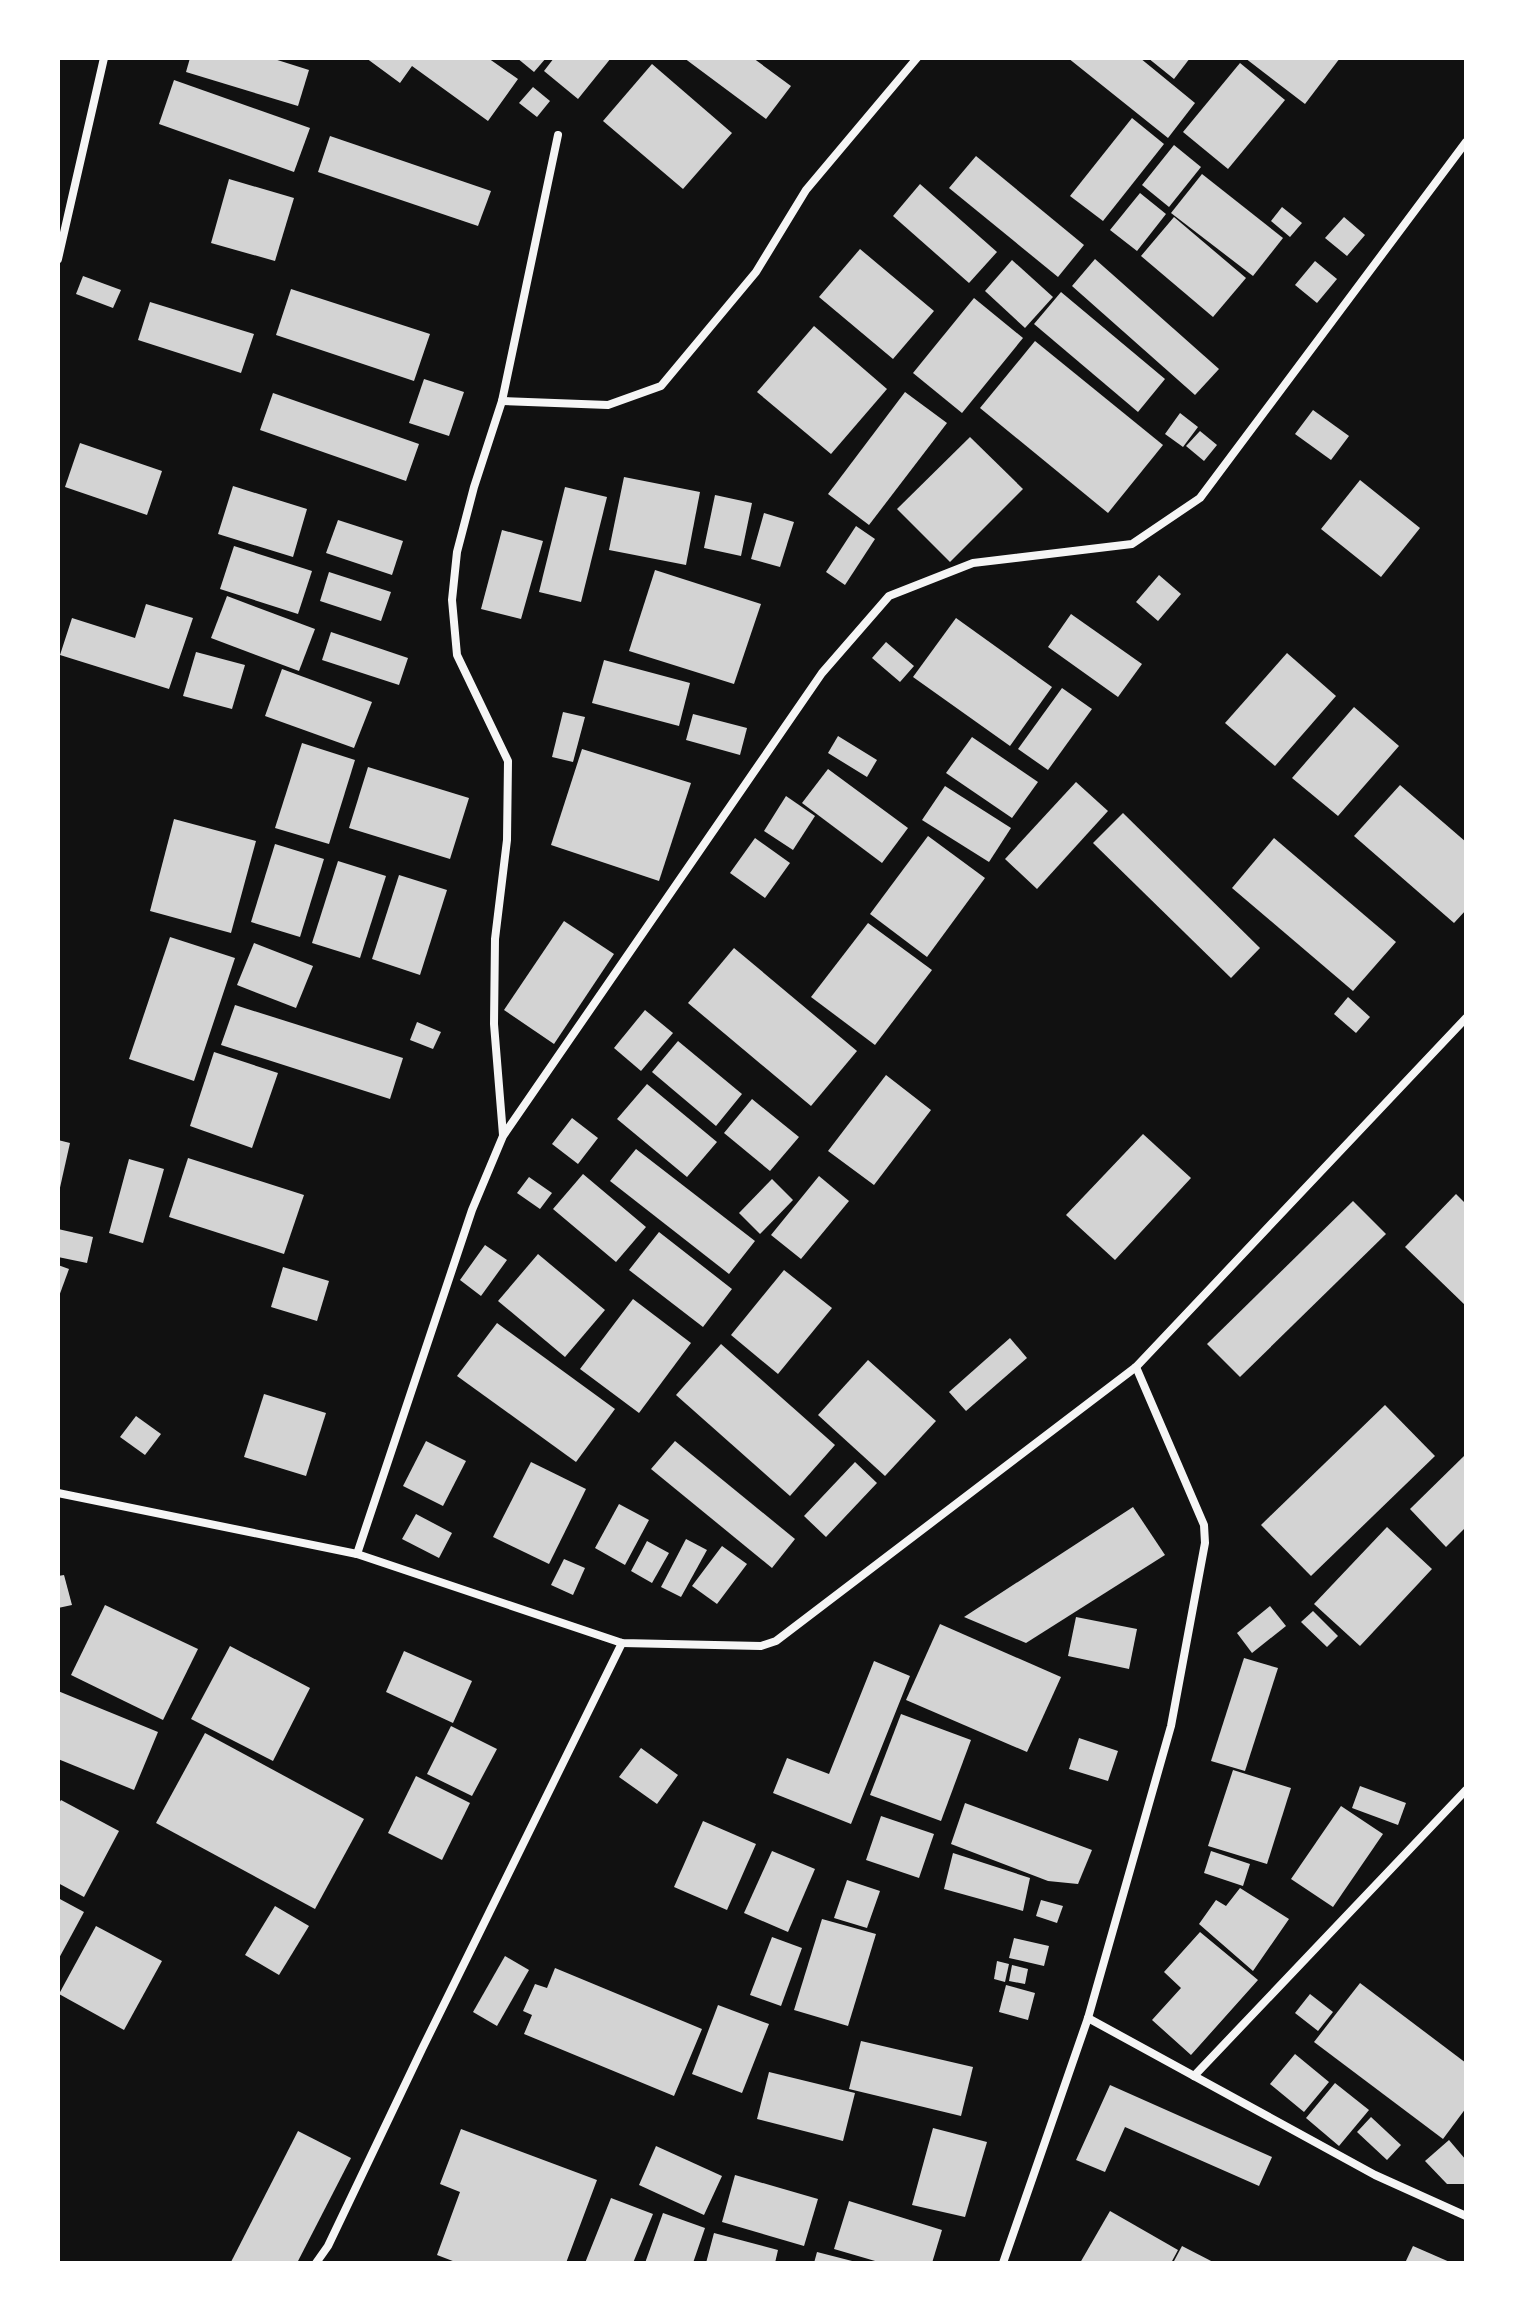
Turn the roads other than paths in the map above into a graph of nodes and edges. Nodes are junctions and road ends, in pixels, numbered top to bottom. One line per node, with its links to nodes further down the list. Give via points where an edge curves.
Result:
1 (104, 58): 5 (street)
2 (917, 58): 6 (street, via 806,190 756,272 661,386 608,405)
3 (558, 135): 6 (street)
4 (1466, 142): 8 (street, via 1200,498 1132,544 973,563 889,596 822,673)
5 (58, 259)
6 (502, 401): 8 (street, via 457,552 452,600 457,655 508,761 507,840 495,939 494,1024)
7 (1466, 1018): 9 (street)
8 (503, 1136): 11 (street, via 472,1210)
9 (1136, 1367): 12 (street, via 776,1641 761,1646); 14 (street, via 1204,1525 1205,1543 1171,1726)
10 (58, 1493): 11 (street)
11 (357, 1554): 12 (street)
12 (622, 1643): 17 (street)
13 (1466, 1790): 15 (street)
14 (1088, 2018): 15 (street); 18 (street)
15 (1194, 2076): 16 (street, via 1375,2175)
16 (1466, 2216)
17 (316, 2263)
18 (1003, 2263)

